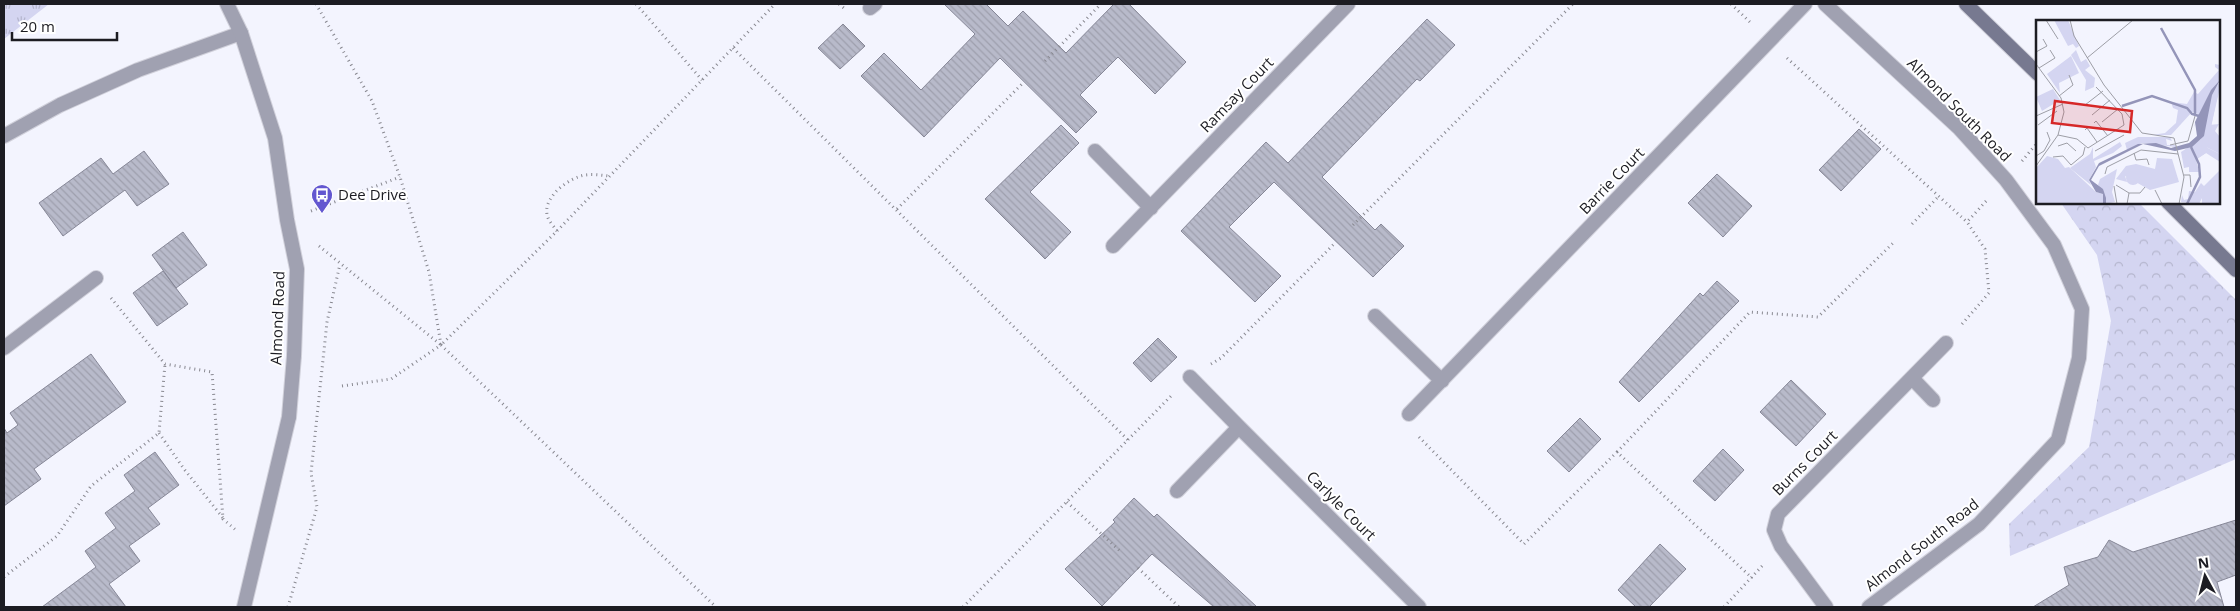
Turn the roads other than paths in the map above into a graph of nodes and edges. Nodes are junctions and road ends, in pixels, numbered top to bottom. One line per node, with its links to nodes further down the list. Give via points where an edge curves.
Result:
1 (227, 4): 6 (street, Almond Road)
2 (1348, 4): 11 (street, Ramsay Court)
3 (1805, 4): 20 (street, Barrie Court)
4 (1825, 4): 28 (street, Almond South Road, via 1959,128 2006,180 2054,245 2082,309 2080,358 2058,440 1979,524)
5 (1966, 4): 7 (main road)
6 (241, 34): 8 (street, via 138,70 60,105); 25 (street, Almond Road, bridge, via 275,138 297,269 289,417)
7 (2036, 72)
8 (4, 136)
9 (1095, 151): 11 (street)
10 (2170, 204): 13 (main road)
11 (1151, 208): 12 (street, Ramsay Court)
12 (1113, 246)
13 (2236, 270)
14 (96, 278): 17 (street)
15 (1375, 316): 20 (street)
16 (1946, 343): 19 (street, Burns Court)
17 (4, 348)
18 (1190, 377): 23 (street, Carlyle Court)
19 (1912, 378): 21 (street); 27 (street, Burns Court, via 1778,514 1774,530 1780,546)
20 (1442, 381): 22 (street, Barrie Court)
21 (1933, 400)
22 (1409, 414)
23 (1239, 428): 24 (street); 26 (street, Carlyle Court)
24 (1177, 491)
25 (244, 607)
26 (1420, 607)
27 (1826, 607)
28 (1869, 607)

